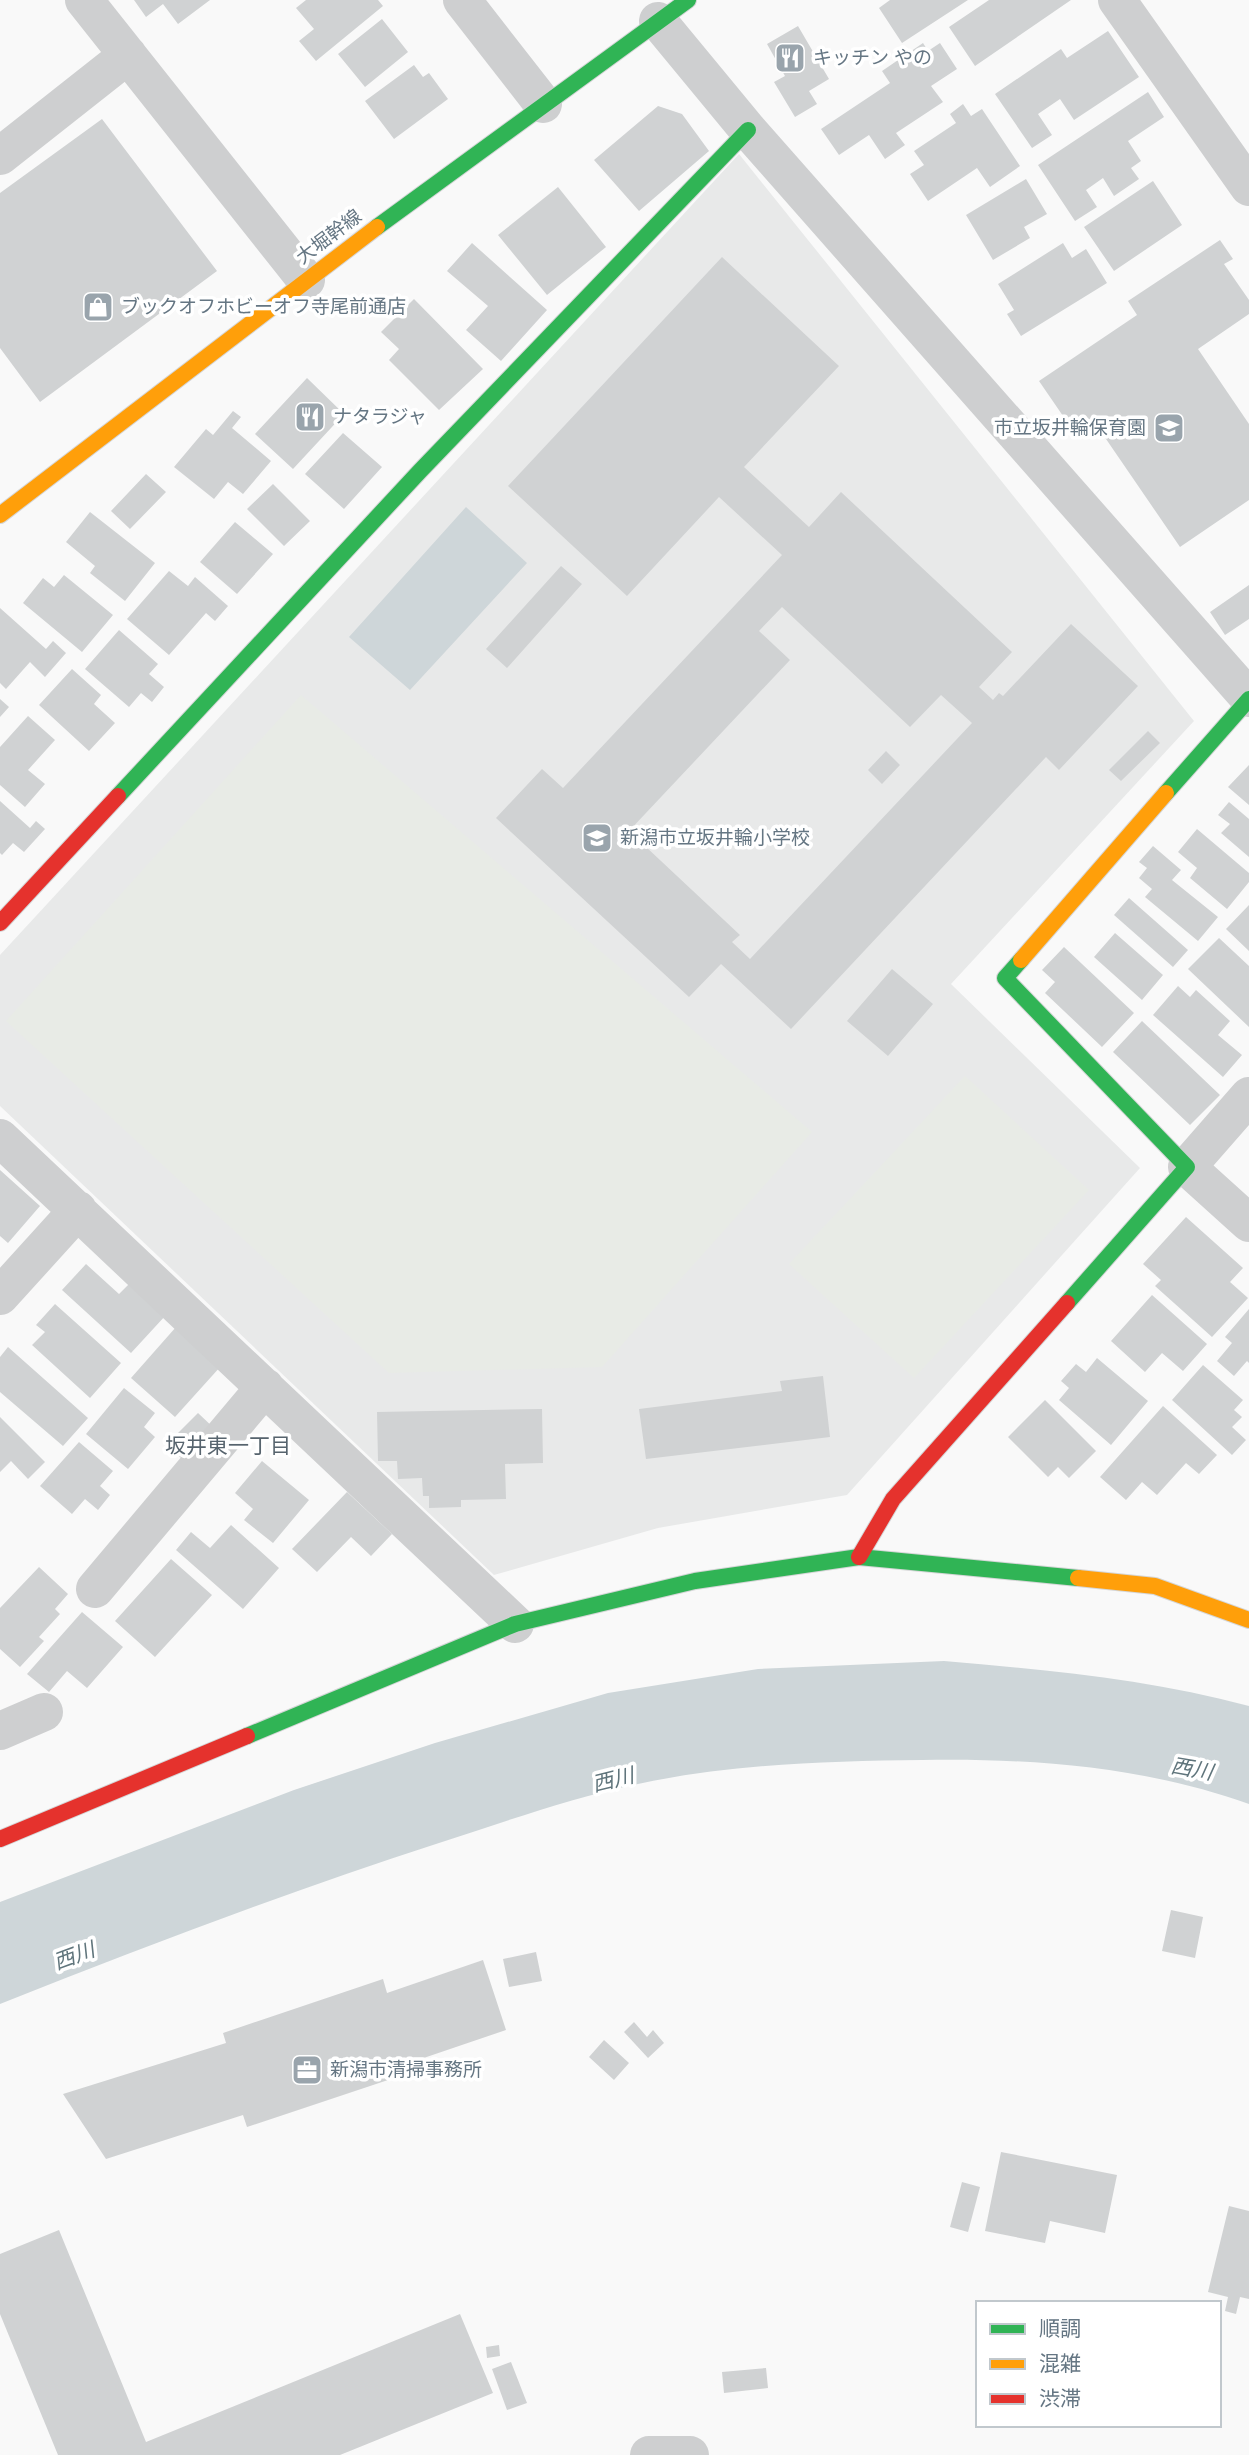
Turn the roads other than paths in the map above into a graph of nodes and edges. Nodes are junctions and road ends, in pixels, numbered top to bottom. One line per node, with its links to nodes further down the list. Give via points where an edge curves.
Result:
1 (84, 0): 5 (street)
2 (463, 0): 6 (street)
3 (1117, 0): 9 (street)
4 (673, 11): 6 (street, 大堀幹線); 7 (street)
5 (128, 55): 8 (street); 10 (street)
6 (543, 104): 10 (street, 大堀幹線)
7 (748, 130): 12 (street); 13 (street, via 420,471)
8 (0, 156)
9 (1249, 187)
10 (306, 280): 11 (street, 大堀幹線)
11 (0, 515)
12 (1249, 698): 16 (street, via 1005,978)
13 (0, 923)
14 (1249, 1096): 16 (street)
15 (0, 1138): 17 (street)
16 (1187, 1167): 18 (street); 21 (street, via 893,1499)
17 (78, 1210): 19 (street); 20 (street)
18 (1249, 1223)
19 (0, 1296)
20 (265, 1387): 22 (street); 24 (street)
21 (859, 1557): 23 (street, via 1156,1586); 24 (street, via 695,1581)
22 (96, 1589)
23 (1249, 1620)
24 (515, 1625): 27 (street)
25 (44, 1712): 26 (street)
26 (0, 1731)
27 (0, 1839)
28 (649, 2455): 29 (street)
29 (690, 2455)

